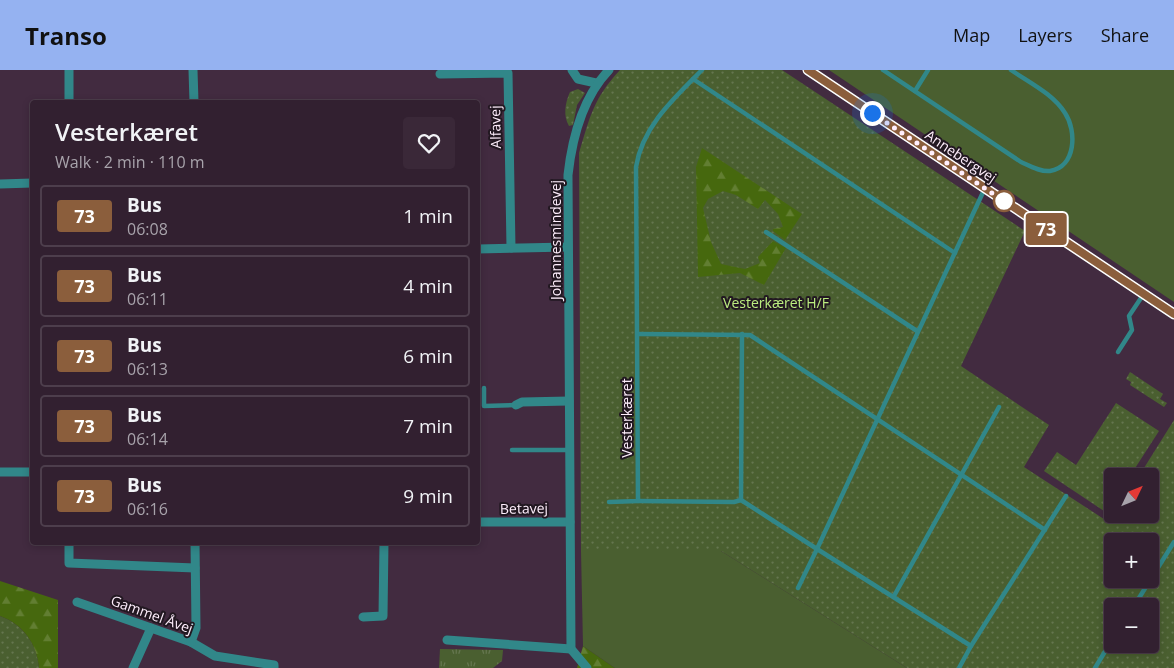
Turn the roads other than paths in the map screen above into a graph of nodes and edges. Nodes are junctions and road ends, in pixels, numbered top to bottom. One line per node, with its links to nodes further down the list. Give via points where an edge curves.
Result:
1 (69, 70): 14 (street)
2 (194, 70): 15 (street)
3 (572, 70): 12 (street, via 578,79)
4 (609, 70): 12 (street, Johannesmindevej)
5 (702, 70): 11 (lane, Vesterkæret)
6 (808, 70): 18 (street, Annebergvej)
7 (883, 70): 13 (lane)
8 (928, 70): 13 (lane)
9 (1011, 70): 13 (lane, via 1054,99 1066,114 1073,132 1071,154 1062,166 1040,171 1021,162)
10 (440, 74): 21 (street, Alfavej, via 508,73)
11 (693, 79): 23 (lane); 27 (lane, Vesterkæret, via 654,122 638,151)
12 (596, 84): 20 (street, Johannesmindevej, via 571,148)
13 (915, 92)
14 (69, 100)
15 (194, 100)
16 (30, 183): 17 (street)
17 (0, 184)
18 (985, 188): 23 (lane); 24 (street, Annebergvej)
19 (766, 232): 26 (lane)
20 (568, 247): 21 (street); 31 (street, Johannesmindevej)
21 (511, 248): 22 (street)
22 (480, 249)
23 (955, 253): 26 (lane)
24 (1144, 294): 25 (street, Annebergvej); 29 (lane, via 1129,316 1132,330)
25 (1174, 314)
26 (917, 331): 34 (lane)
27 (638, 334): 28 (lane); 42 (lane, Vesterkæret)
28 (742, 334): 34 (lane, via 750,335); 41 (lane)
29 (1118, 352)
30 (484, 388): 32 (lane, via 484,406)
31 (569, 401): 32 (street, via 522,402); 36 (street, Johannesmindevej)
32 (516, 405)
33 (999, 406): 39 (lane)
34 (878, 419): 39 (lane); 51 (lane)
35 (512, 450): 36 (lane)
36 (570, 450): 45 (street, Johannesmindevej)
37 (0, 472): 38 (street)
38 (30, 472)
39 (961, 475): 46 (lane); 54 (lane)
40 (1066, 496): 46 (lane)
41 (741, 500): 42 (lane); 51 (lane)
42 (638, 501): 43 (lane)
43 (609, 502)
44 (480, 522): 45 (street, Betavej)
45 (570, 522): 62 (street, Johannesmindevej)
46 (1045, 530): 61 (lane)
47 (1174, 542): 55 (lane)
48 (69, 545): 52 (street, via 69,563)
49 (195, 545): 52 (street)
50 (384, 545): 57 (street, via 383,616)
51 (817, 549): 53 (lane); 54 (lane)
52 (195, 568): 60 (street, via 196,628)
53 (798, 588)
54 (894, 596): 61 (lane)
55 (1139, 598)
56 (78, 602): 58 (street, Gammel Åvej)
57 (363, 617)
58 (150, 628): 60 (street, Gammel Åvej); 65 (street)
59 (448, 640): 62 (street)
60 (192, 642): 64 (street, Gammel Åvej, via 215,656)
61 (971, 646): 67 (lane)
62 (571, 649): 66 (street)
63 (1104, 653): 68 (lane)
64 (274, 666)
65 (133, 668)
66 (586, 668)
67 (959, 668)
68 (1095, 668)

